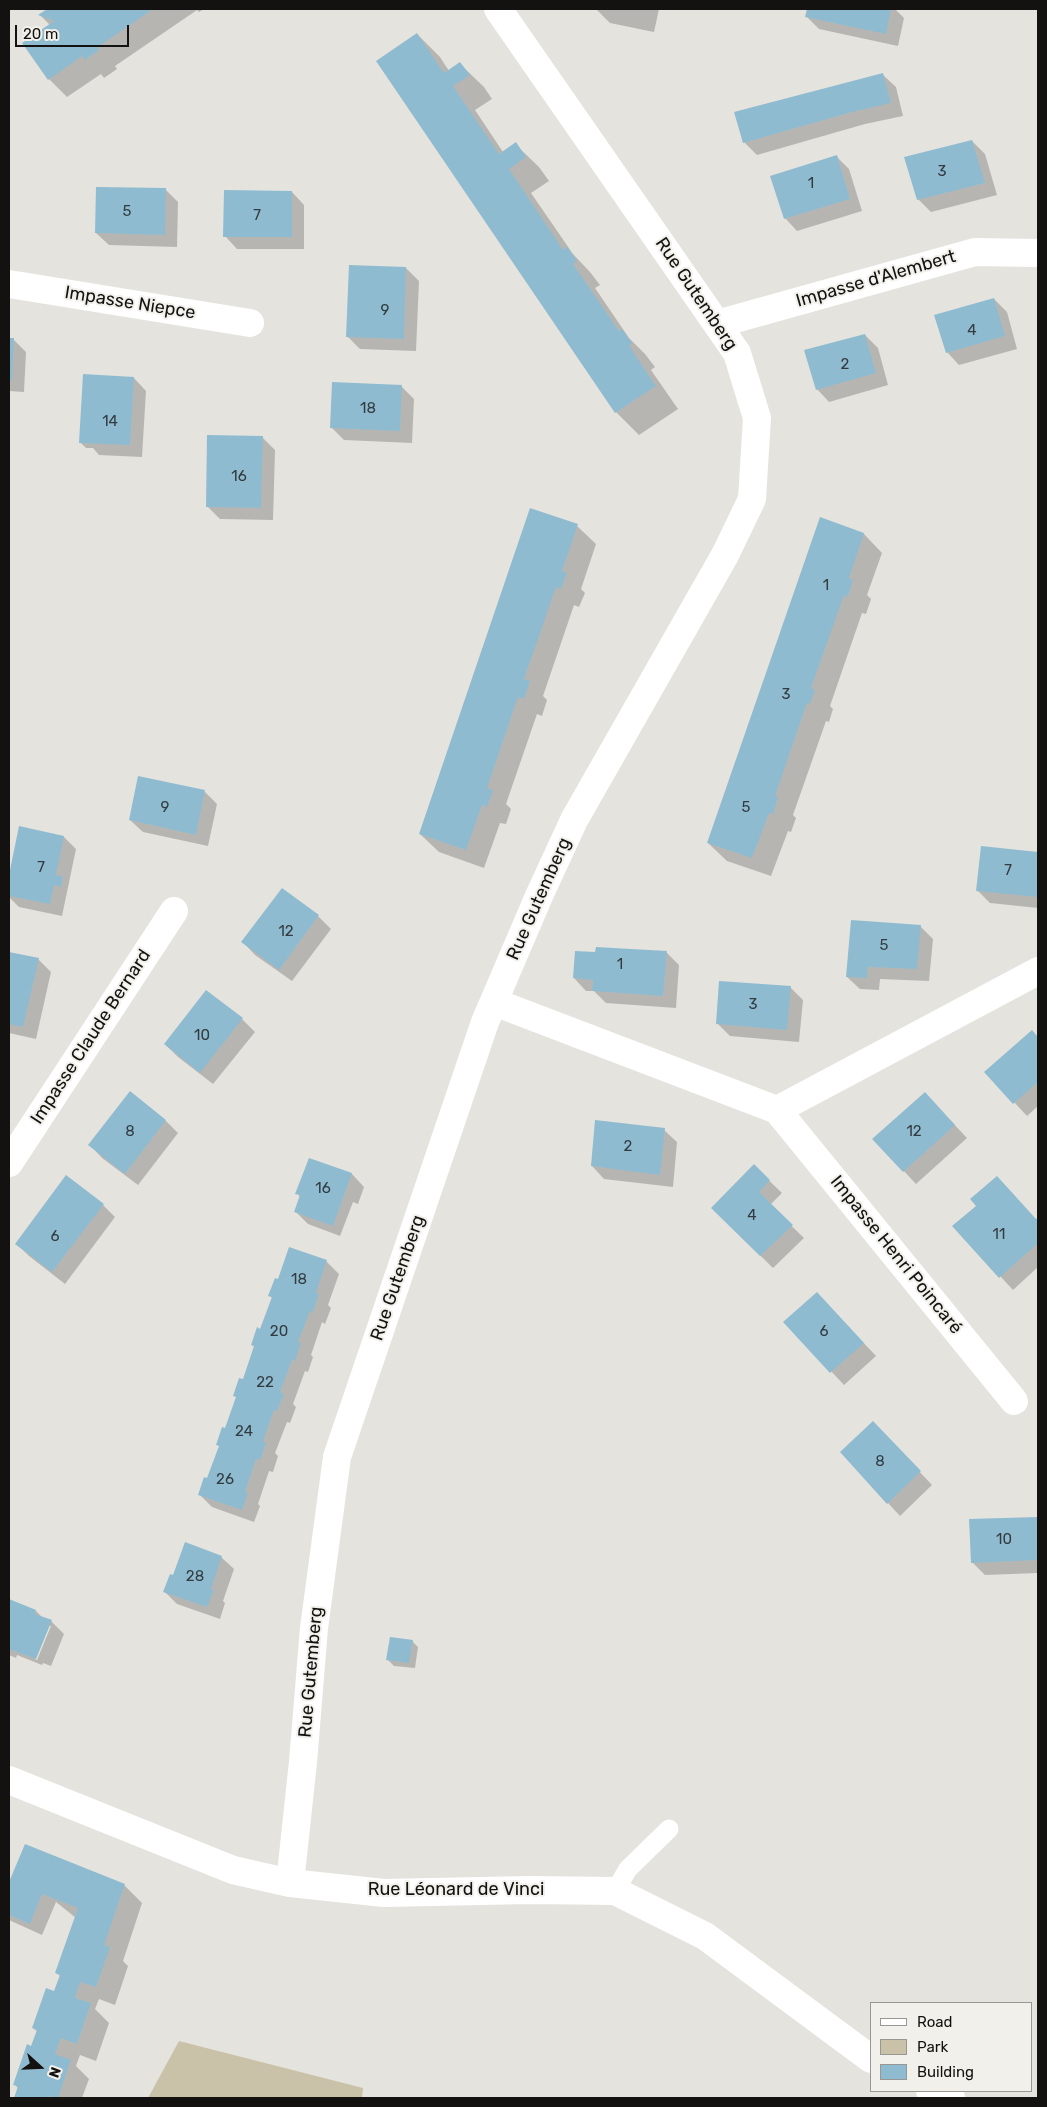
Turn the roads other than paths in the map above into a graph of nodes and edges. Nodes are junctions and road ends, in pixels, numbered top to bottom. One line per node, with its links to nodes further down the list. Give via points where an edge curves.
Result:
1 (498, 9): 5 (street, Rue Gutemberg)
2 (1038, 253): 5 (street, Impasse d'Alembert, via 975,252)
3 (9, 284): 4 (street, Impasse Niepce)
4 (250, 323)
5 (717, 324): 8 (street, Rue Gutemberg, via 737,353 757,418 752,498 725,555 574,820)
6 (174, 911): 10 (street, Impasse Claude Bernard)
7 (1038, 971): 9 (street)
8 (494, 1002): 9 (street, Impasse Henri Poincaré); 14 (street, Rue Gutemberg, via 337,1457 314,1628)
9 (777, 1110): 11 (street, Impasse Henri Poincaré)
10 (9, 1163)
11 (1014, 1401)
12 (9, 1780): 14 (street, Rue Léonard de Vinci, via 233,1870)
13 (669, 1829): 15 (lane, via 628,1869)
14 (290, 1883): 15 (street, Rue Léonard de Vinci, via 384,1893)
15 (615, 1891): 16 (street, Rue Léonard de Vinci, via 705,1936)
16 (870, 2058)
17 (933, 2092): 18 (street)
18 (951, 2098)

